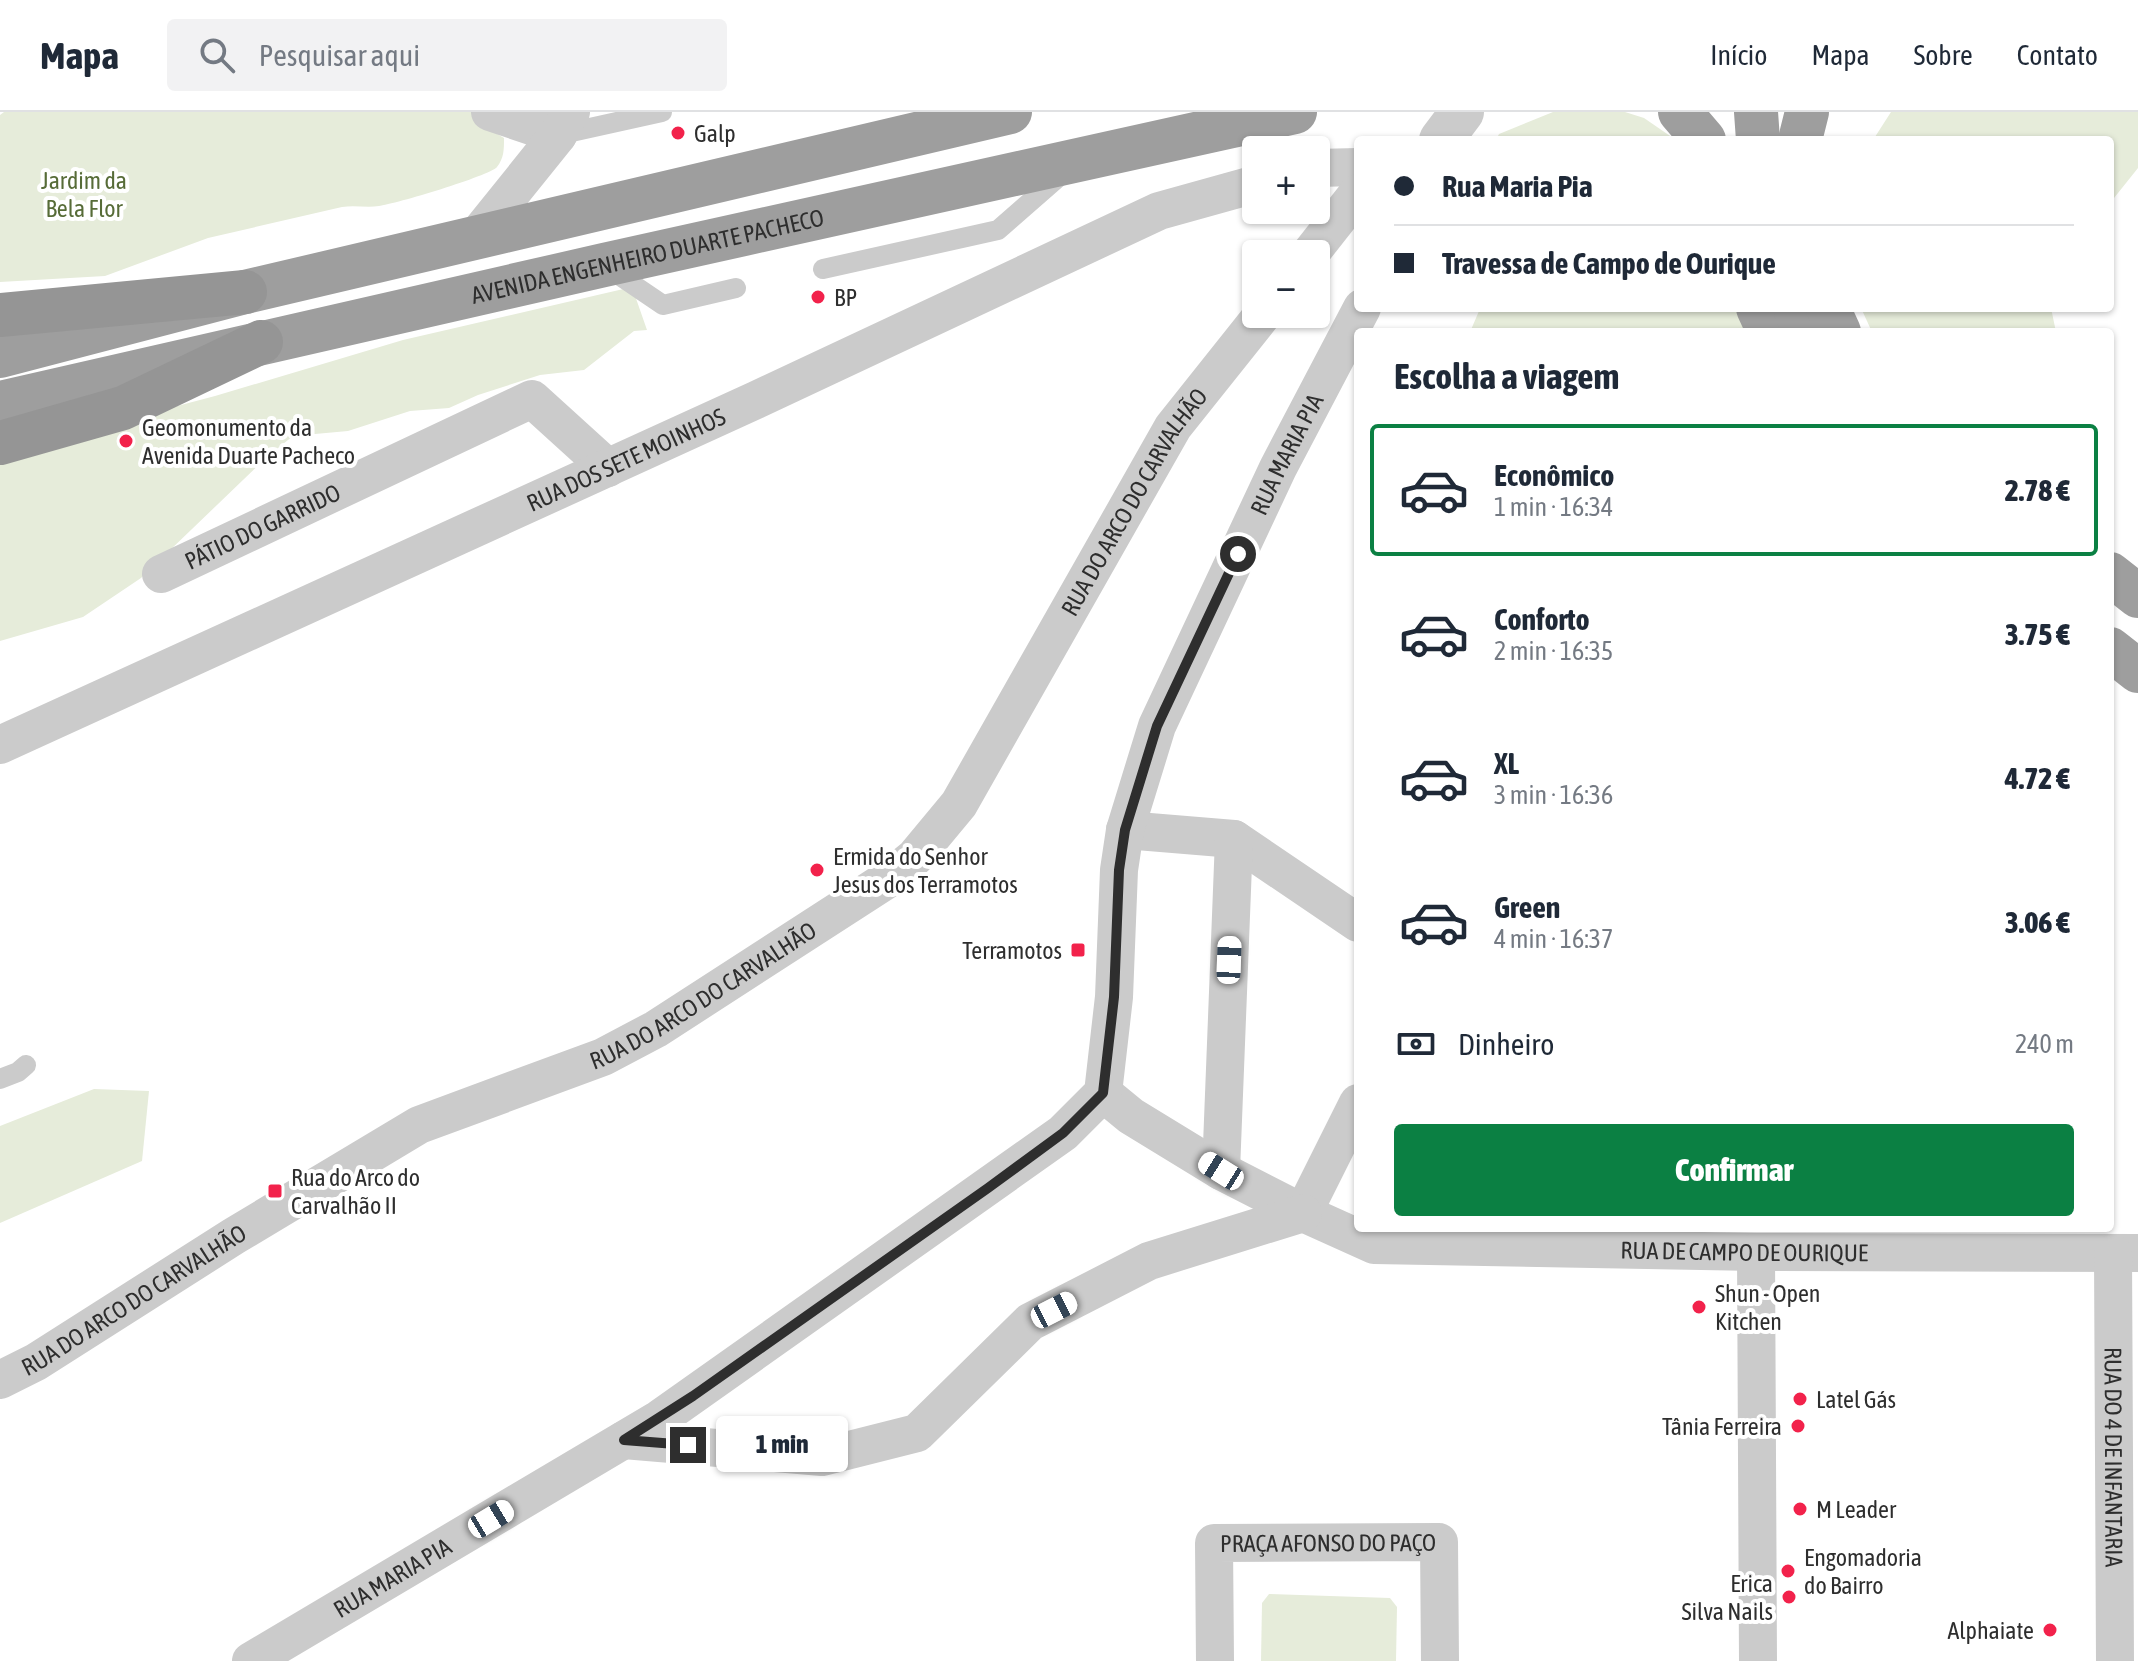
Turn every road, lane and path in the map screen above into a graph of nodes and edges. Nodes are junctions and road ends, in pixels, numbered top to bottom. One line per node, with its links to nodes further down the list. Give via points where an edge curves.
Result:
1 (490, 112): 9 (street)
2 (662, 112): 9 (lane)
3 (1010, 112): 19 (highway)
4 (1295, 112): 14 (highway, AVENIDA ENGENHEIRO DUARTE PACHECO)
5 (1462, 112): 10 (street)
6 (1680, 112): 11 (highway)
7 (1756, 112): 12 (highway)
8 (1807, 112): 13 (highway)
9 (565, 124): 19 (street)
10 (1444, 136)
11 (1701, 136)
12 (1758, 136)
13 (1801, 136)
14 (1078, 160): 21 (highway, AVENIDA ENGENHEIRO DUARTE PACHECO); 22 (lane, via 998,230)
15 (1354, 167): 16 (street)
16 (1330, 168)
17 (1242, 188): 32 (street, RUA DOS SETE MOINHOS, via 1159,211)
18 (1354, 198): 20 (street)
19 (476, 237): 24 (highway)
20 (1321, 240)
21 (604, 265): 23 (lane, via 663,305); 28 (highway, AVENIDA ENGENHEIRO DUARTE PACHECO)
22 (823, 269)
23 (736, 288)
24 (245, 292): 26 (highway); 29 (highway)
25 (1360, 312): 41 (street, RUA MARIA PIA, via 1278,468 1157,726)
26 (0, 315)
27 (1252, 328): 52 (street, RUA DO ARCO DO CARVALHÃO, via 1173,427 959,804 915,857 656,1029 603,1057 419,1125)
28 (261, 342): 30 (highway, AVENIDA ENGENHEIRO DUARTE PACHECO); 31 (highway, via 123,408)
29 (0, 356)
30 (0, 403)
31 (0, 443)
32 (608, 468): 33 (street, PÁTIO DO GARRIDO, via 532,399); 40 (street, RUA DOS SETE MOINHOS)
33 (161, 574)
34 (2114, 577): 35 (highway)
35 (2138, 596)
36 (2114, 618): 37 (highway)
37 (2138, 637)
38 (2114, 652): 39 (highway)
39 (2138, 671)
40 (0, 745)
41 (1125, 830): 42 (street); 46 (street, RUA MARIA PIA)
42 (1234, 839): 43 (street); 48 (street)
43 (1354, 920)
44 (26, 1065): 45 (lane)
45 (0, 1079)
46 (1103, 1093): 48 (street, RUA DE CAMPO DE OURIQUE); 53 (street, RUA MARIA PIA, via 1063,1133 988,1188)
47 (1354, 1111): 49 (street)
48 (1221, 1171): 49 (street, RUA DE CAMPO DE OURIQUE)
49 (1303, 1213): 50 (street, RUA DE CAMPO DE OURIQUE, via 1374,1245); 53 (street, via 1149,1261 1030,1322 917,1433 822,1457)
50 (1756, 1252): 51 (street, RUA DE CAMPO DE OURIQUE); 57 (street)
51 (2125, 1253): 58 (street, RUA DO 4 DE INFANTARIA)
52 (0, 1380)
53 (624, 1440): 54 (street, RUA MARIA PIA)
54 (251, 1661)
55 (1215, 1661): 56 (street, PRAÇA AFONSO DO PAÇO, via 1214,1543 1439,1542)
56 (1440, 1661)
57 (1758, 1661)
58 (2115, 1661)

